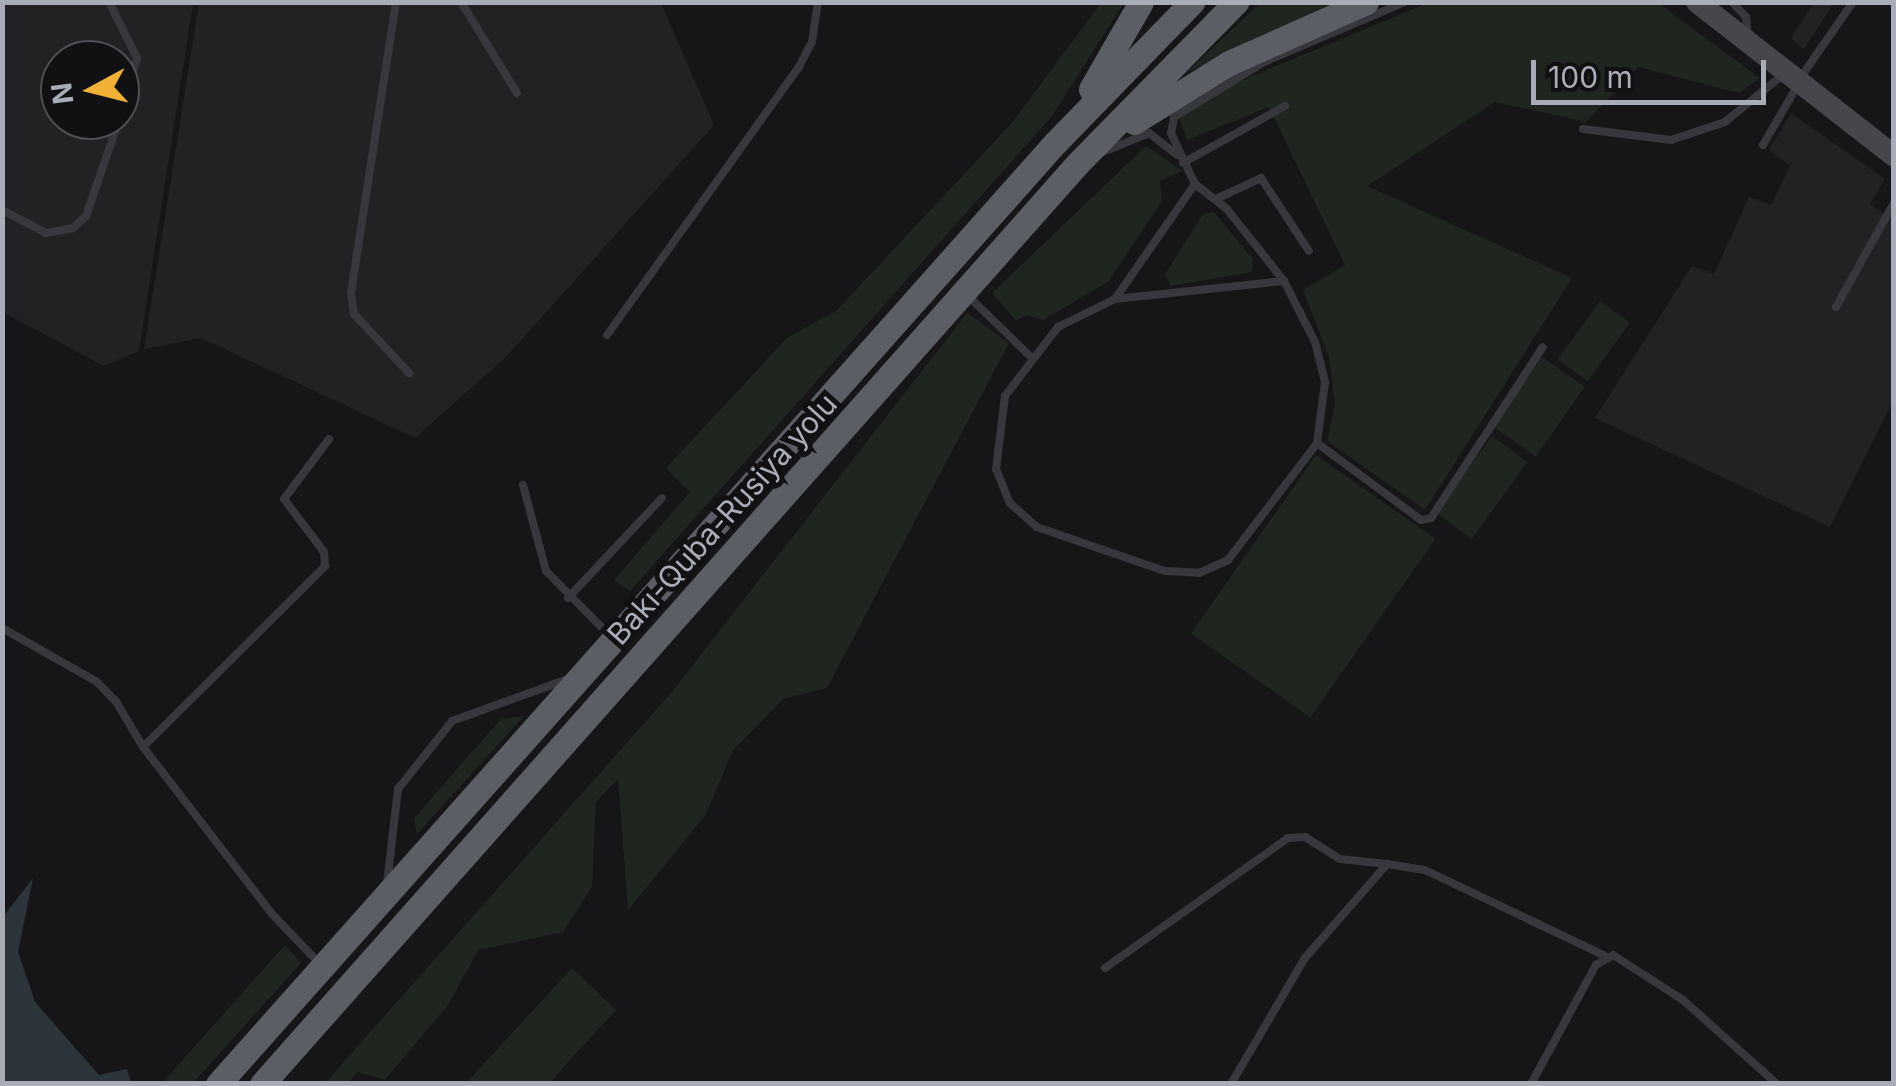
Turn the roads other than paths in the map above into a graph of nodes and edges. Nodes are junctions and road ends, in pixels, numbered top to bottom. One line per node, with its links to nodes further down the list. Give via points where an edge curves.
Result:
1 (108, 2): 14 (lane)
2 (396, 2): 38 (lane, via 351,293 354,314)
3 (461, 2): 17 (lane)
4 (818, 2): 35 (lane, via 812,42 799,67)
5 (1141, 2): 21 (highway)
6 (1192, 2): 21 (highway, Bakı-Quba-Rusiya yolu)
7 (1236, 2): 24 (highway, Bakı-Quba-Rusiya yolu)
8 (1366, 2): 24 (highway, via 1218,69)
9 (1404, 2): 25 (lane, via 1264,62 1179,110 1170,128)
10 (1678, 2): 15 (main road)
11 (1697, 2): 15 (main road)
12 (1732, 2): 15 (lane, via 1746,17)
13 (1853, 2): 16 (lane)
14 (128, 40)
15 (1743, 44): 16 (main road)
16 (1791, 82): 19 (lane, via 1725,122 1671,140); 22 (lane); 23 (main road)
17 (518, 93)
18 (1285, 106): 25 (lane)
19 (1583, 129)
20 (112, 140): 29 (lane, via 86,216 73,228 46,234)
21 (1055, 142): 45 (highway, Bakı-Quba-Rusiya yolu)
22 (1763, 144)
23 (1894, 156)
24 (1078, 163): 25 (lane, via 1149,134); 32 (highway, Bakı-Quba-Rusiya yolu)
25 (1183, 163): 26 (lane)
26 (1195, 184): 27 (lane); 33 (lane)
27 (1216, 200): 30 (lane, via 1261,178); 31 (lane)
28 (1894, 203): 34 (lane)
29 (2, 210)
30 (1309, 251)
31 (1284, 281): 33 (lane); 40 (lane, via 1322,361 1325,401)
32 (966, 294): 37 (lane); 54 (highway, Bakı-Quba-Rusiya yolu)
33 (1115, 299): 37 (lane, via 1074,315)
34 (1836, 307)
35 (607, 335)
36 (1543, 347): 40 (lane, via 1430,518 1421,520)
37 (1031, 357): 40 (lane, via 1005,396 998,429 996,469 1010,504 1038,527 1165,571 1199,573 1228,560)
38 (409, 373)
39 (329, 439): 47 (lane, via 284,500 324,552 324,566)
40 (1317, 442)
41 (523, 484): 43 (lane, via 546,570)
42 (662, 498): 43 (lane)
43 (568, 598): 45 (lane)
44 (2, 628): 47 (lane, via 97,682)
45 (613, 639): 46 (highway, Bakı-Quba-Rusiya yolu)
46 (582, 675): 49 (highway, Bakı-Quba-Rusiya yolu); 49 (lane, via 452,720 398,789)
47 (143, 747): 51 (lane, via 272,914)
48 (1388, 864): 50 (lane, via 1425,870); 52 (lane, via 1340,859 1306,837 1288,838); 55 (lane, via 1305,958)
49 (386, 894): 51 (highway, Bakı-Quba-Rusiya yolu)
50 (1605, 956): 56 (lane); 57 (lane, via 1630,960)
51 (322, 966): 53 (highway, Bakı-Quba-Rusiya yolu)
52 (1105, 968)
53 (218, 1084)
54 (262, 1084)
55 (1230, 1084)
56 (1531, 1084)
57 (1777, 1084)

